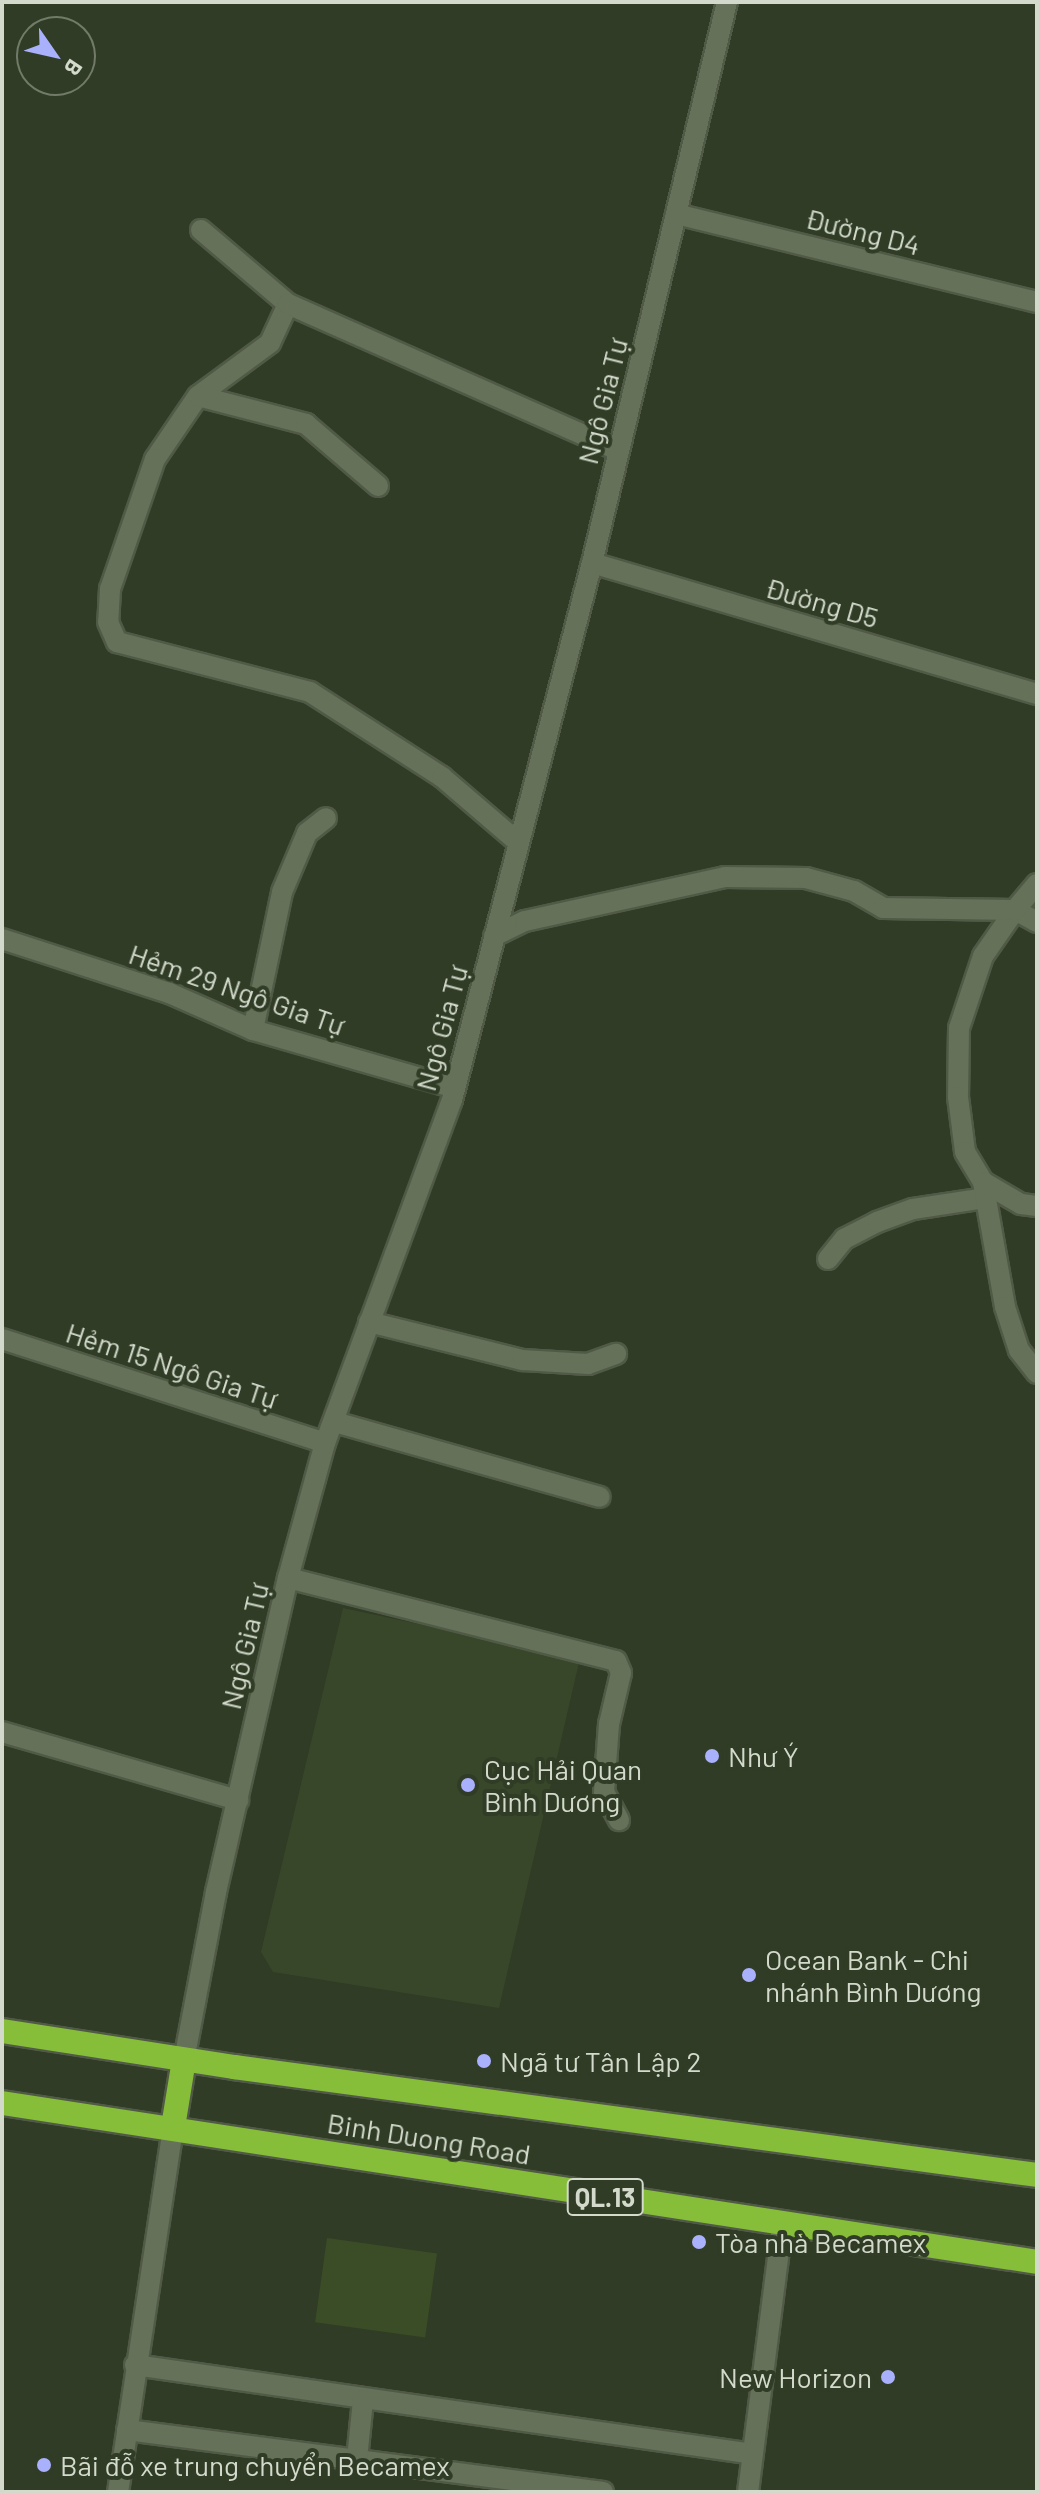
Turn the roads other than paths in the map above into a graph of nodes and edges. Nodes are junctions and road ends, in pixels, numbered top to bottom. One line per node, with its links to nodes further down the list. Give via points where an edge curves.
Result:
1 (727, 2): 2 (street, Ngô Gia Tự)
2 (676, 214): 4 (street, Đường D4); 7 (street, Ngô Gia Tự)
3 (201, 230): 5 (street)
4 (1037, 302)
5 (288, 304): 6 (street, via 270,343); 7 (street)
6 (198, 396): 8 (street, via 306,424); 12 (street, via 155,459 110,589 108,622 117,642 310,692 442,777)
7 (619, 451): 9 (street, Ngô Gia Tự)
8 (378, 486)
9 (592, 563): 10 (street, Đường D5); 12 (street, Ngô Gia Tự)
10 (1037, 694)
11 (326, 818): 18 (street, via 307,833 282,892)
12 (519, 843): 16 (street, Ngô Gia Tự)
13 (1037, 884): 14 (street)
14 (1015, 910): 15 (street); 16 (street, via 883,908 854,891 806,878 725,877 540,917); 20 (street, via 983,956 959,1028 958,1097 965,1152)
15 (1037, 922)
16 (494, 936): 19 (street, Ngô Gia Tự)
17 (2, 939): 18 (street, Hẻm 29 Ngô Gia Tự, via 169,993)
18 (253, 1030): 19 (street, Hẻm 29 Ngô Gia Tự)
19 (455, 1088): 23 (street, Ngô Gia Tự)
20 (984, 1190): 21 (street); 22 (street, via 877,1222 844,1239); 26 (street, via 1005,1307 1019,1350)
21 (1037, 1206)
22 (828, 1259)
23 (369, 1322): 25 (street, via 523,1360 588,1364); 27 (street, Ngô Gia Tự)
24 (2, 1339): 28 (street, Hẻm 15 Ngô Gia Tự)
25 (616, 1354)
26 (1037, 1373)
27 (335, 1422): 28 (street, Ngô Gia Tự); 29 (street)
28 (325, 1443): 30 (street, Ngô Gia Tự)
29 (600, 1497)
30 (288, 1578): 32 (street, Ngô Gia Tự); 33 (street, via 616,1661 621,1673 609,1724 604,1792)
31 (2, 1732): 32 (street)
32 (238, 1800): 35 (street, Ngô Gia Tự)
33 (619, 1820)
34 (2, 2031): 35 (highway, Binh Duong Road)
35 (184, 2060): 37 (highway); 38 (highway, Binh Duong Road)
36 (2, 2103): 37 (highway, Binh Duong Road / QL.13)
37 (173, 2127): 39 (highway, Binh Duong Road / QL.13); 41 (street)
38 (1037, 2175)
39 (782, 2227): 40 (highway, Binh Duong Road / QL.13); 44 (street)
40 (1037, 2262)
41 (135, 2365): 42 (street); 43 (street)
42 (363, 2400): 44 (street); 45 (street)
43 (127, 2430): 45 (street); 46 (street)
44 (753, 2454): 48 (street)
45 (357, 2459): 47 (street)
46 (118, 2492)
47 (603, 2492)
48 (748, 2492)

